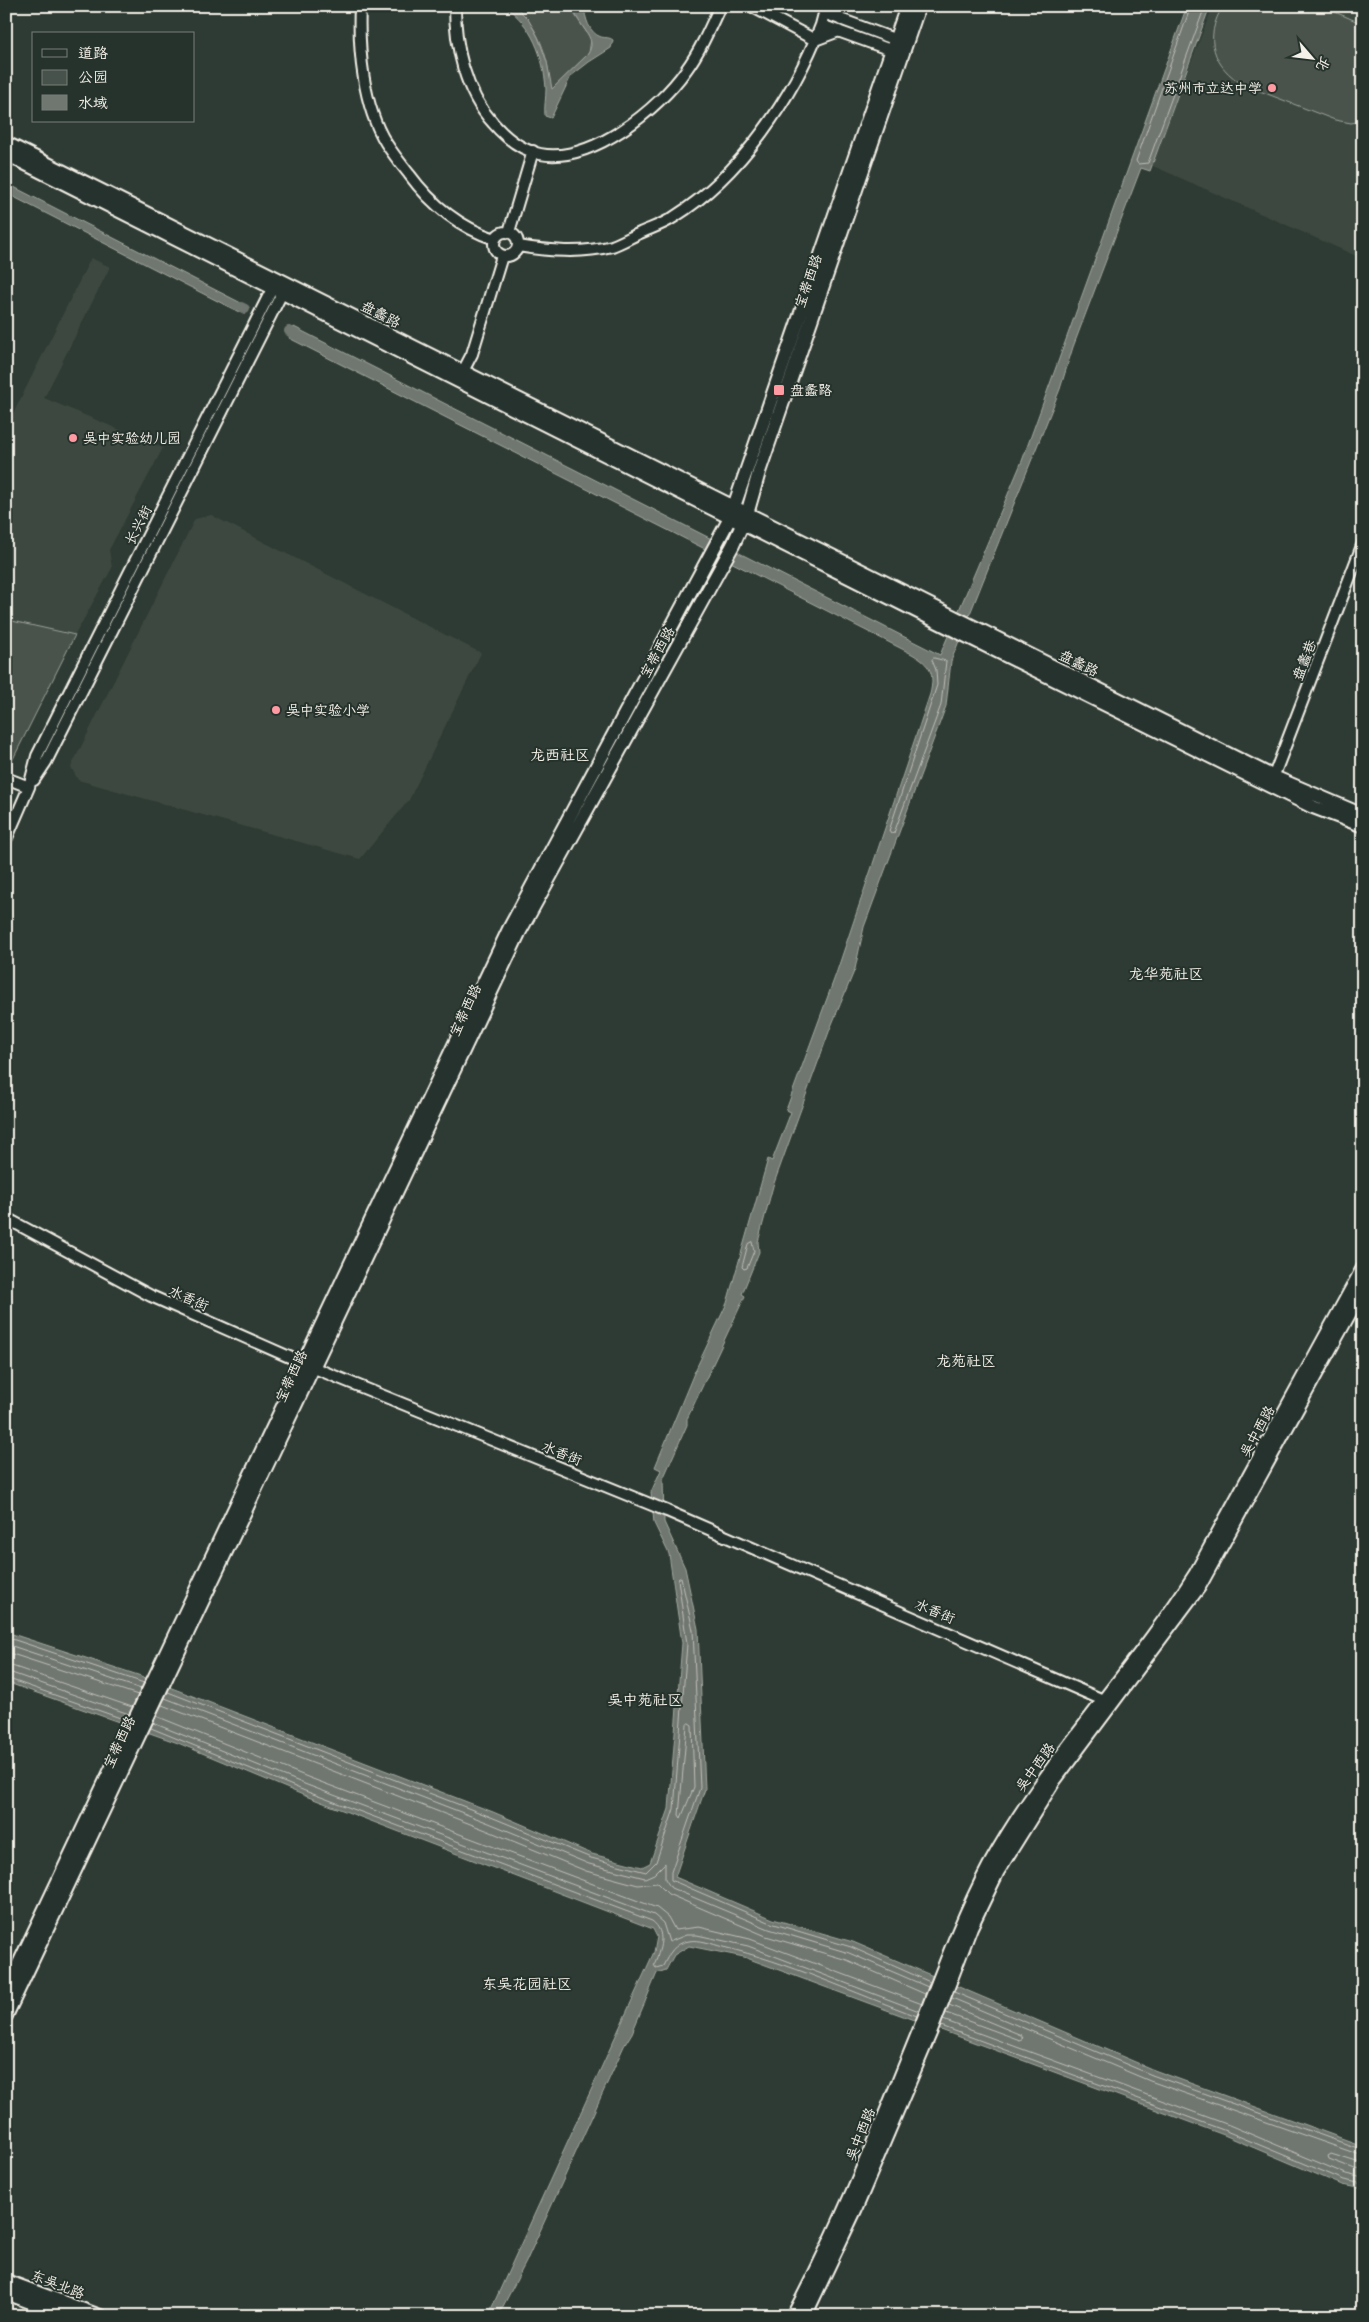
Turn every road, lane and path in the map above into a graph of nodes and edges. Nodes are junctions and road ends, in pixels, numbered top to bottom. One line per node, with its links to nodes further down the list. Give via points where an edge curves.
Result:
1 (360, 6): 18 (street, via 359,54 373,111 385,142 426,197 453,219)
2 (455, 6): 15 (street, via 456,39 465,74 481,108 500,132)
3 (720, 6): 15 (street, via 686,70 664,97 640,116 614,136 591,148 564,154)
4 (751, 6): 12 (street)
5 (833, 6): 9 (street)
6 (907, 6): 13 (main road, 宝带西路)
7 (919, 6): 13 (main road, 宝带西路)
8 (825, 10): 9 (street); 10 (street)
9 (841, 20): 13 (street)
10 (821, 25): 11 (street); 12 (street)
11 (839, 31): 12 (street); 13 (street)
12 (815, 40): 19 (street, via 803,69 759,135 708,192 673,218 613,246 581,251)
13 (898, 47): 23 (main road, 宝带西路); 24 (main road, 宝带西路)
14 (6, 143): 21 (main road, 盘蠡路)
15 (533, 151): 17 (street)
16 (6, 154): 21 (main road, 盘蠡路)
17 (509, 232): 18 (street, via 501,233); 19 (street, via 517,238)
18 (495, 239): 20 (street, via 496,251)
19 (518, 246): 20 (street, via 514,253)
20 (502, 256): 22 (street, via 472,354)
21 (279, 286): 22 (main road, 盘蠡路); 28 (street, 长兴街, via 37,756)
22 (460, 376): 23 (main road, 盘蠡路)
23 (732, 513): 24 (main road, 盘蠡路); 35 (main road, 宝带西路, via 509,929)
24 (744, 519): 27 (main road, 盘蠡路); 35 (main road, 宝带西路, via 733,545 519,932)
25 (1363, 543): 27 (street, 盘蠡巷)
26 (6, 778): 28 (street)
27 (1272, 782): 29 (main road, 盘蠡路); 30 (main road, 盘蠡路)
28 (29, 787): 31 (street, 长兴街)
29 (1363, 815)
30 (1363, 826)
31 (6, 840)
32 (6, 1218): 35 (street, 水香街, via 151,1296)
33 (1363, 1268): 36 (main road, 吴中西路, via 1196,1572)
34 (1363, 1289): 36 (main road, 吴中西路, via 1204,1578 1174,1623)
35 (307, 1365): 36 (street, 水香街, via 667,1511); 37 (main road, 宝带西路)
36 (1108, 1702): 40 (main road, 吴中西路, via 1010,1848 946,1974)
37 (133, 1734): 38 (main road, 宝带西路); 39 (main road, 宝带西路)
38 (6, 1991)
39 (6, 2016)
40 (925, 2030): 45 (main road, 吴中西路); 46 (main road, 吴中西路, via 846,2230)
41 (6, 2280): 44 (main road, 东吴北路)
42 (6, 2293): 43 (main road, 东吴北路)
43 (67, 2316)
44 (100, 2316)
45 (793, 2316)
46 (804, 2316)

